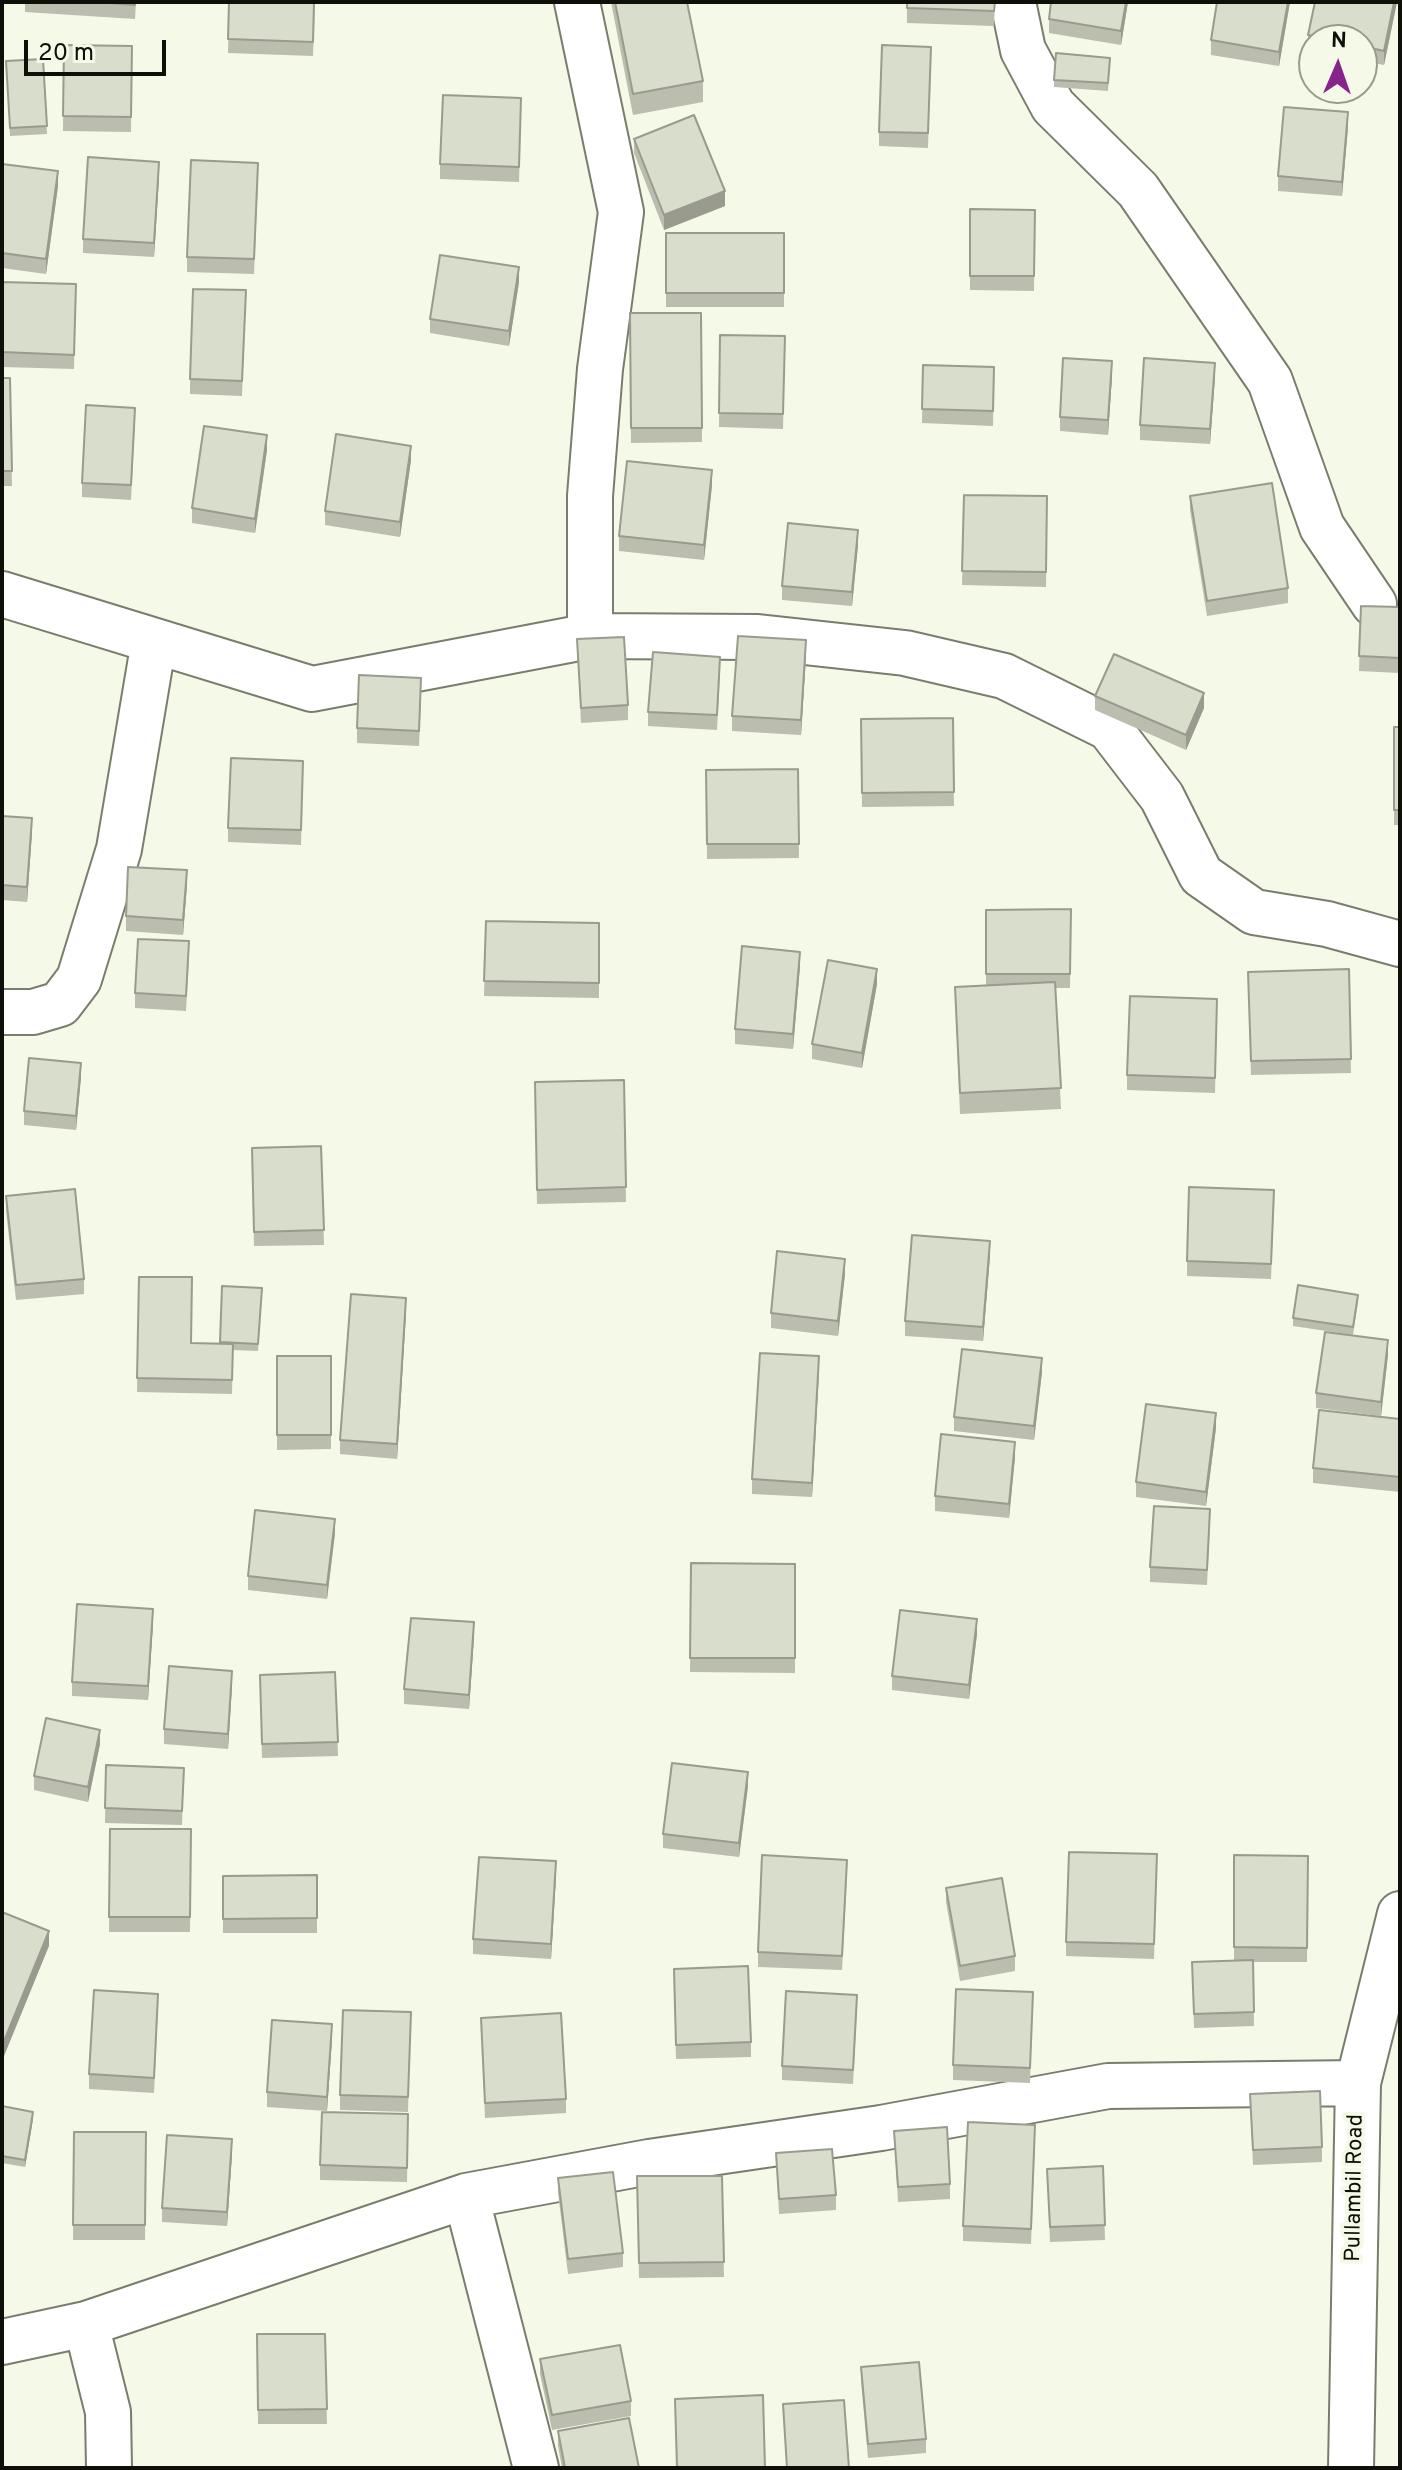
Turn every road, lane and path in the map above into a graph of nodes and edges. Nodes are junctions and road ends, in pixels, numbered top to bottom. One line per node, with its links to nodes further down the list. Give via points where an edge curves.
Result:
1 (577, 2): 5 (street, via 621,212 590,496)
2 (1013, 2): 4 (street, via 1023,50 1053,106 1138,190 1270,381 1322,527)
3 (2, 594): 6 (street)
4 (1374, 604)
5 (590, 636): 6 (street, via 312,689); 7 (street, via 758,637 905,653 1004,676 1109,728 1162,797 1201,875 1254,912)
6 (154, 641): 8 (street, via 119,849 79,979 60,1004 33,1012)
7 (1400, 944)
8 (2, 1012)
9 (1400, 1914): 10 (street, Pullambil Road)
10 (1358, 2083): 11 (street, via 1108,2086); 16 (street, Pullambil Road)
11 (466, 2196): 12 (street); 15 (street)
12 (86, 2324): 13 (street); 14 (street, via 108,2412)
13 (2, 2342)
14 (109, 2468)
15 (536, 2468)
16 (1351, 2468)

